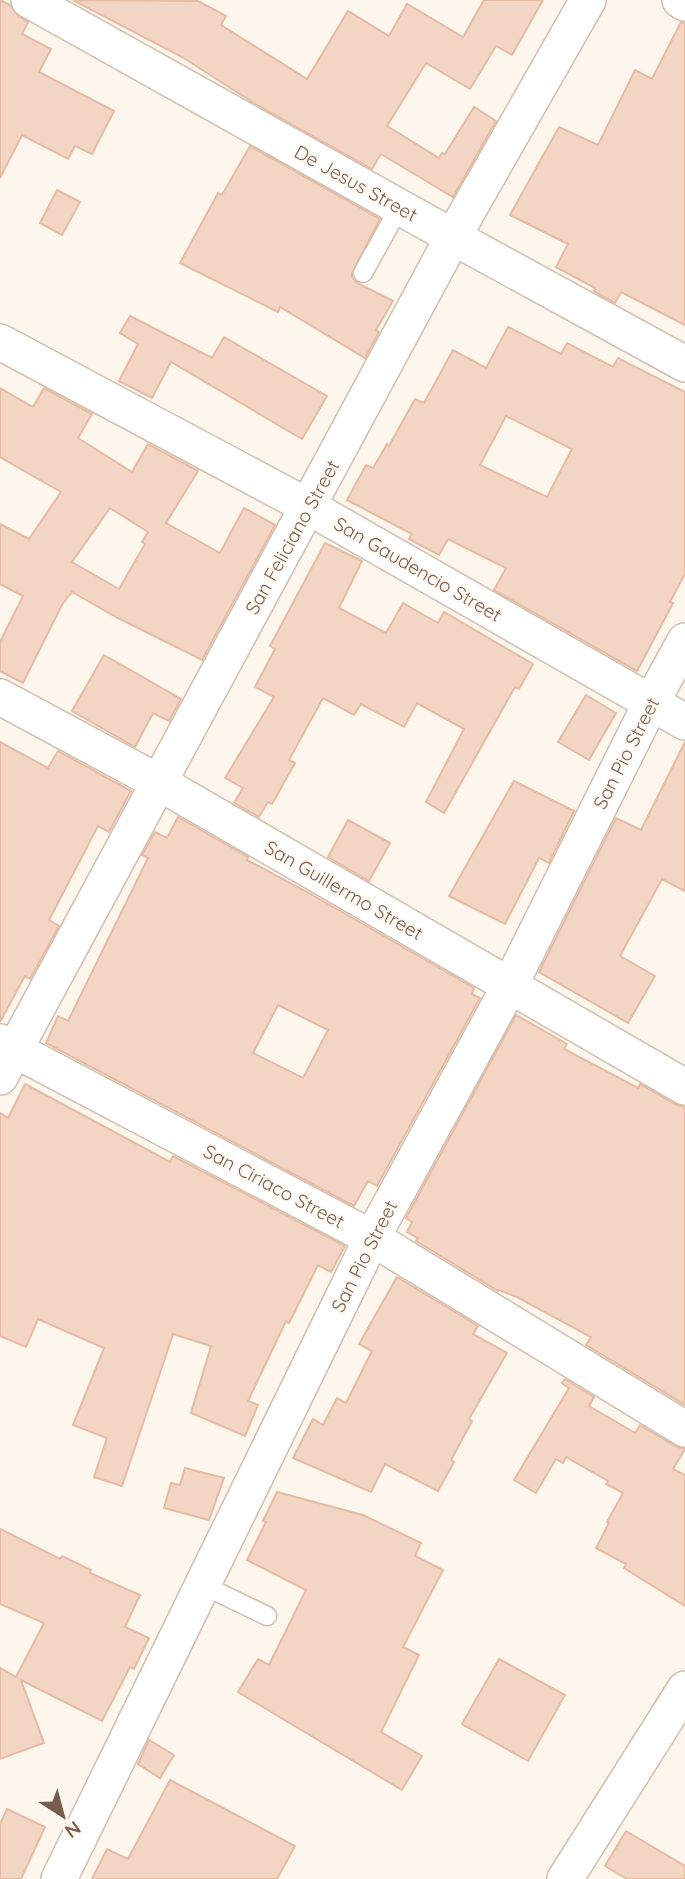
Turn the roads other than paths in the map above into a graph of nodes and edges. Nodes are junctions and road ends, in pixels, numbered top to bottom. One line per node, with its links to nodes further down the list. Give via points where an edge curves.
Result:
1 (29, 0): 5 (street, De Jesus Street)
2 (588, 0): 6 (street, San Feliciano Street)
3 (680, 0): 4 (street)
4 (685, 3)
5 (399, 208): 6 (street, De Jesus Street); 7 (lane)
6 (453, 237): 9 (street, De Jesus Street); 10 (street, San Feliciano Street)
7 (363, 273)
8 (0, 342): 10 (street, San Gaudencio Street)
9 (685, 364)
10 (309, 507): 13 (street, San Gaudencio Street); 15 (street, San Feliciano Street)
11 (685, 641): 13 (street, San Pio Street)
12 (0, 697): 15 (street, San Guillermo Street)
13 (651, 703): 14 (street, San Gaudencio Street); 16 (street, San Pio Street)
14 (685, 722)
15 (158, 782): 16 (street, San Guillermo Street); 17 (street, San Feliciano Street)
16 (509, 987): 18 (street, San Guillermo Street); 19 (street, San Pio Street)
17 (5, 1056): 19 (street, San Ciriaco Street)
18 (685, 1087)
19 (372, 1238): 20 (street, San Ciriaco Street); 21 (street, San Pio Street)
20 (685, 1429)
21 (202, 1585): 22 (lane); 24 (street, San Pio Street)
22 (267, 1616)
23 (685, 1689): 25 (street)
24 (59, 1879)
25 (565, 1879)

